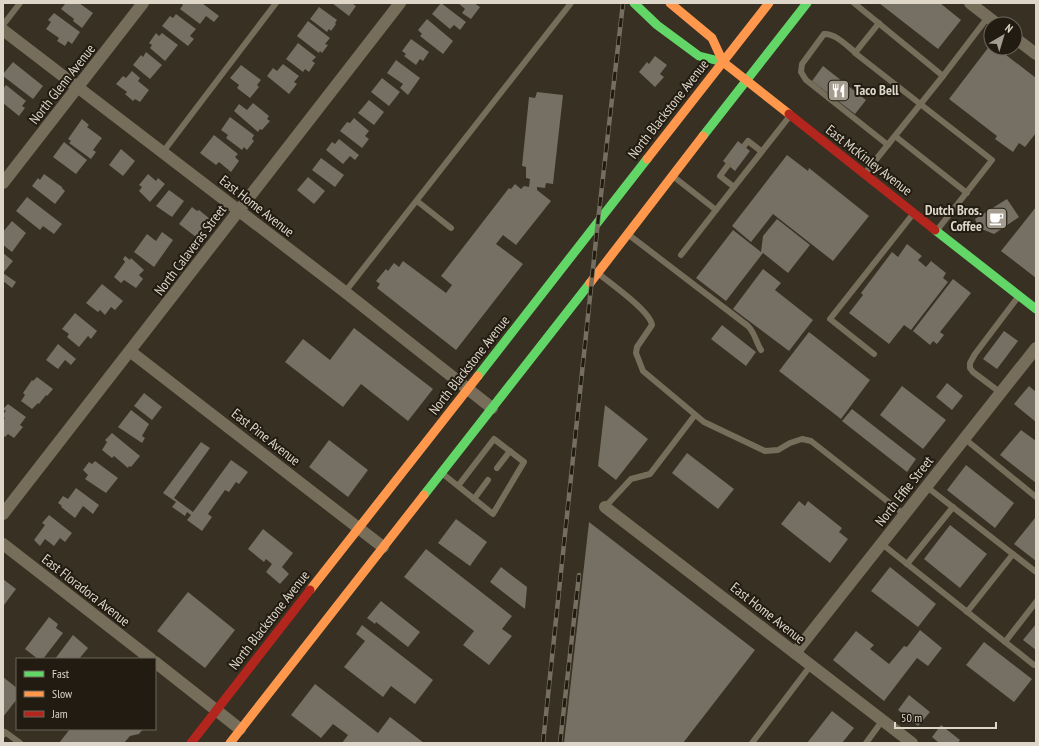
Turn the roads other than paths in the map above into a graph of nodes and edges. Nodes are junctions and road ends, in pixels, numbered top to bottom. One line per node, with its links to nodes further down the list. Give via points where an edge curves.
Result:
1 (20, 3): 14 (lane)
2 (144, 3): 23 (street, North Glenn Avenue)
3 (276, 3): 30 (lane)
4 (400, 3): 38 (street, North Calaveras Street)
5 (571, 3): 37 (lane)
6 (634, 3): 20 (main road, East McKinley Avenue, via 657,25 699,56)
7 (670, 3): 20 (main road, East McKinley Avenue, via 712,38)
8 (769, 3): 20 (main road, North Blackstone Avenue)
9 (807, 3): 22 (main road)
10 (854, 3): 13 (lane)
11 (970, 3): 12 (street)
12 (988, 16)
13 (879, 23): 18 (lane); 21 (lane)
14 (3, 25)
15 (3, 30): 23 (street, East Home Avenue)
16 (983, 31): 21 (lane)
17 (1023, 44): 19 (street)
18 (855, 52): 24 (lane); 27 (lane, via 834,37 824,34 811,49 802,64 801,72 806,80)
19 (1036, 54)
20 (723, 62): 22 (main road, East McKinley Avenue); 53 (main road, North Blackstone Avenue)
21 (943, 76): 24 (lane)
22 (746, 81): 25 (main road, East McKinley Avenue); 33 (main road)
23 (78, 87): 30 (street, East Home Avenue); 34 (street, North Glenn Avenue)
24 (921, 104): 26 (lane); 36 (lane, via 992,160)
25 (790, 115): 29 (lane); 32 (main road, East McKinley Avenue)
26 (895, 136): 27 (lane); 36 (lane)
27 (888, 145): 32 (lane)
28 (744, 146): 29 (lane, via 748,141)
29 (762, 151): 35 (lane)
30 (163, 152): 38 (street, East Home Avenue)
31 (728, 165): 35 (lane, via 720,176)
32 (864, 174): 40 (main road, East McKinley Avenue)
33 (673, 176): 39 (lane); 43 (main road)
34 (3, 183)
35 (734, 187): 39 (lane)
36 (967, 193): 42 (lane)
37 (417, 201): 41 (lane); 46 (lane)
38 (239, 210): 46 (street, East Home Avenue); 51 (street, North Calaveras Street)
39 (716, 210): 44 (lane)
40 (914, 213): 42 (main road, East McKinley Avenue); 52 (lane, via 830,319)
41 (451, 228)
42 (937, 231): 47 (main road, East McKinley Avenue)
43 (628, 234): 45 (main road); 50 (lane, via 748,326 753,331)
44 (681, 255)
45 (598, 273): 55 (main road); 56 (lane, via 651,320 652,325 637,347 636,353 643,371)
46 (345, 292): 53 (street, East Home Avenue)
47 (1019, 295): 48 (main road, East McKinley Avenue); 54 (lane, via 970,363 970,368)
48 (1036, 309)
49 (1036, 348): 54 (street, North Effie Street)
50 (761, 350)
51 (131, 352): 68 (street, North Calaveras Street); 70 (street, East Pine Avenue)
52 (874, 354)
53 (468, 390): 55 (street, East Home Avenue); 70 (main road, North Blackstone Avenue)
54 (1001, 393): 57 (street, North Effie Street)
55 (492, 408): 60 (main road)
56 (695, 415): 66 (lane, via 650,474 631,479); 69 (lane, via 704,422 765,451 778,450 802,438 811,441)
57 (965, 439): 63 (street, North Effie Street); 64 (lane)
58 (510, 451): 59 (lane); 62 (lane, via 494,439); 65 (lane, via 524,462 493,514)
59 (497, 468)
60 (441, 473): 62 (lane); 73 (main road)
61 (488, 480): 65 (lane)
62 (458, 486): 65 (lane)
63 (927, 487): 67 (lane); 69 (street, North Effie Street)
64 (1036, 497)
65 (474, 499)
66 (605, 507): 80 (street, East Home Avenue)
67 (953, 508): 74 (lane); 75 (lane)
68 (3, 514)
69 (905, 515): 72 (street, North Effie Street)
70 (360, 527): 73 (street, East Pine Avenue); 85 (main road, North Blackstone Avenue)
71 (3, 544): 81 (street, East Floradora Avenue)
72 (882, 544): 75 (lane); 80 (street, North Effie Street)
73 (383, 547): 87 (main road)
74 (1013, 554): 76 (lane); 78 (lane)
75 (907, 564): 78 (lane)
76 (1036, 572)
77 (1036, 602): 79 (lane)
78 (967, 612): 79 (lane)
79 (1005, 642): 83 (lane)
80 (795, 653): 84 (street, East Home Avenue)
81 (150, 658)
82 (156, 663): 85 (street)
83 (1034, 665)
84 (811, 666): 86 (street, East Home Avenue); 92 (lane)
85 (216, 710): 87 (street); 90 (main road, North Blackstone Avenue)
86 (882, 721): 93 (lane); 94 (street, East Home Avenue)
87 (240, 729): 91 (main road)
88 (3, 735): 89 (lane, via 5,732)
89 (20, 743)
90 (191, 743)
91 (230, 743)
92 (752, 743)
93 (866, 743)
94 (912, 743)

